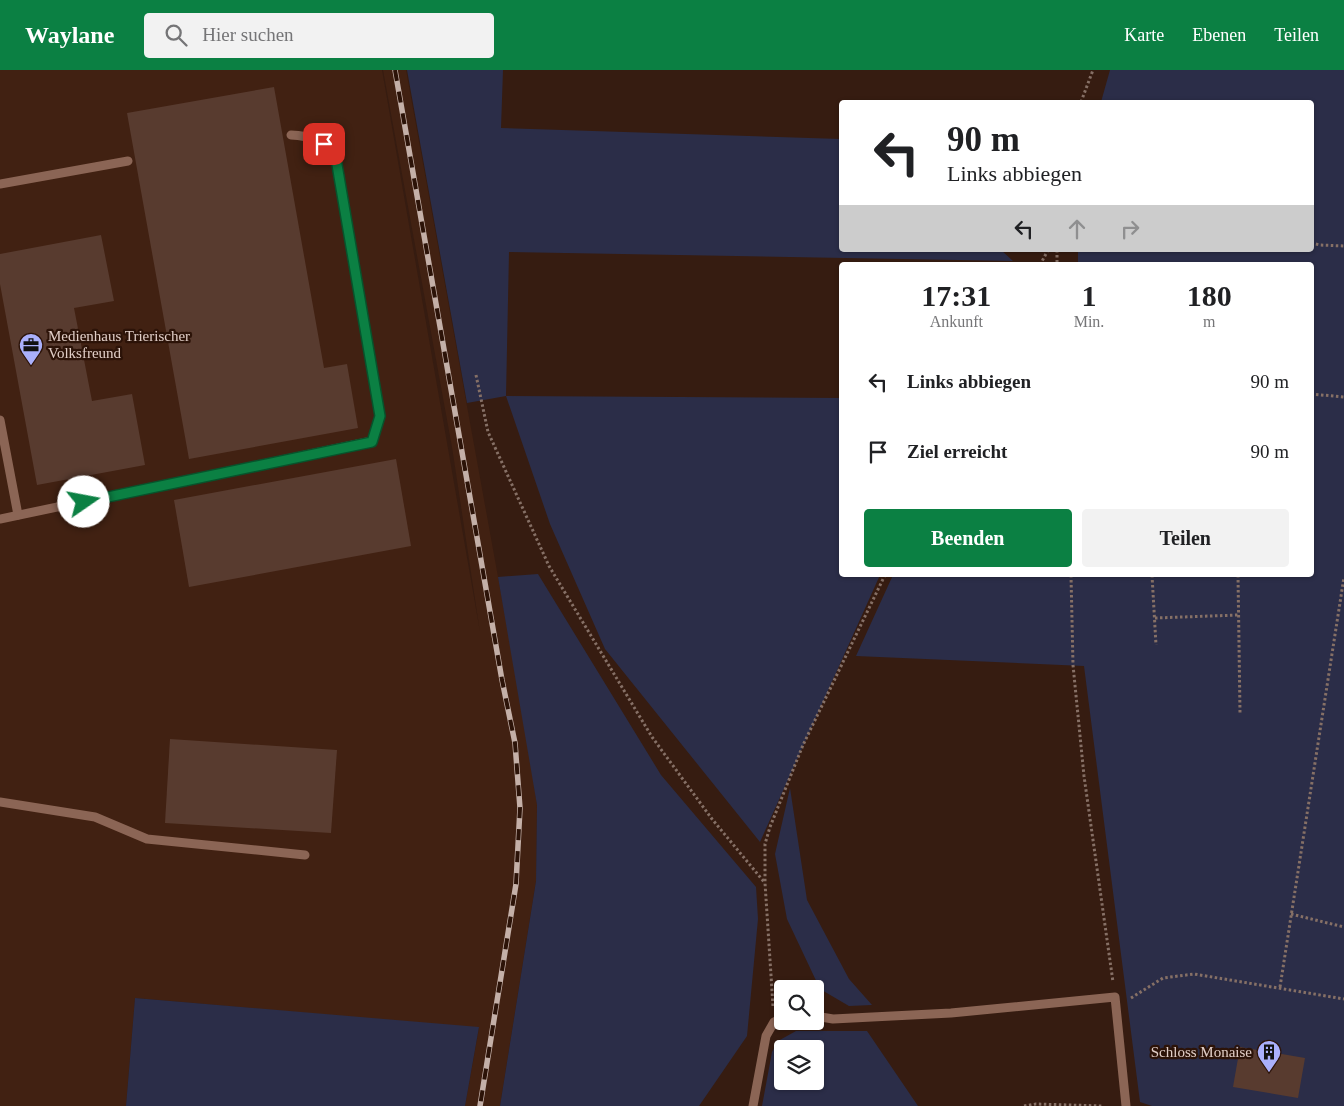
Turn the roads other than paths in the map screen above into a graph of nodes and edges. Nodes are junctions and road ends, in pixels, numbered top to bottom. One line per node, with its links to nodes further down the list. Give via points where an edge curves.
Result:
1 (291, 135): 5 (lane, via 308,136 335,153 380,416 372,442)
2 (128, 161): 3 (lane)
3 (0, 184)
4 (0, 420): 5 (lane)
5 (18, 515): 6 (lane)
6 (0, 519)
7 (0, 802): 8 (lane, via 95,818 147,839)
8 (305, 855)
9 (824, 1018): 12 (lane, via 951,1013 1115,997)
10 (774, 1025): 11 (lane, via 766,1036)
11 (753, 1106)
12 (1126, 1106)

